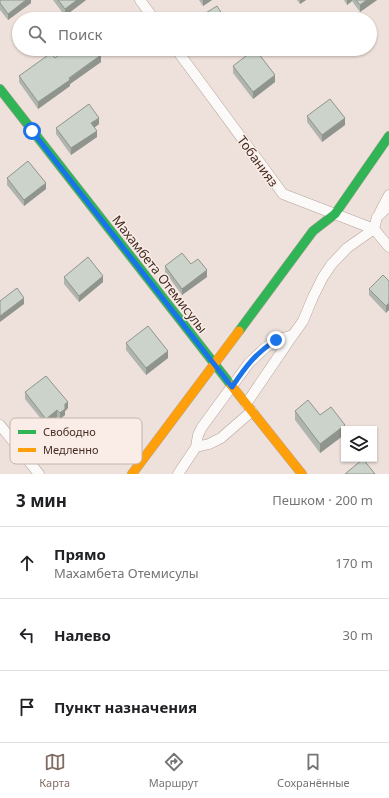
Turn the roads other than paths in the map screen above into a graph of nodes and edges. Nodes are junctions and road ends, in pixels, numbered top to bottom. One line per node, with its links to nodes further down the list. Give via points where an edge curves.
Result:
1 (140, 0): 2 (street)
2 (149, 12)
3 (181, 56): 8 (street, Тобанияз, via 283,194)
4 (0, 89): 13 (street, Махамбета Отемисулы)
5 (389, 136): 8 (street)
6 (389, 195): 9 (street)
7 (389, 206): 9 (street)
8 (335, 214): 10 (street, Тобанияз); 13 (street, via 313,231)
9 (377, 217): 10 (street)
10 (374, 230): 11 (street, Тобанияз); 12 (street, via 347,248 331,265 313,296 303,321)
11 (389, 246)
12 (293, 335): 14 (street, via 276,340 265,348 249,363); 15 (street)
13 (214, 364): 14 (street, Махамбета Отемисулы); 19 (street)
14 (232, 387): 15 (street, Махамбета Отемисулы); 18 (street, via 202,427)
15 (249, 407): 18 (street, via 221,438); 25 (street, Махамбета Отемисулы)
16 (0, 425): 17 (street)
17 (10, 438)
18 (196, 447): 24 (street)
19 (142, 461)
20 (31, 464): 22 (street)
21 (139, 464): 23 (street)
22 (39, 474)
23 (132, 474)
24 (178, 474)
25 (302, 474)

